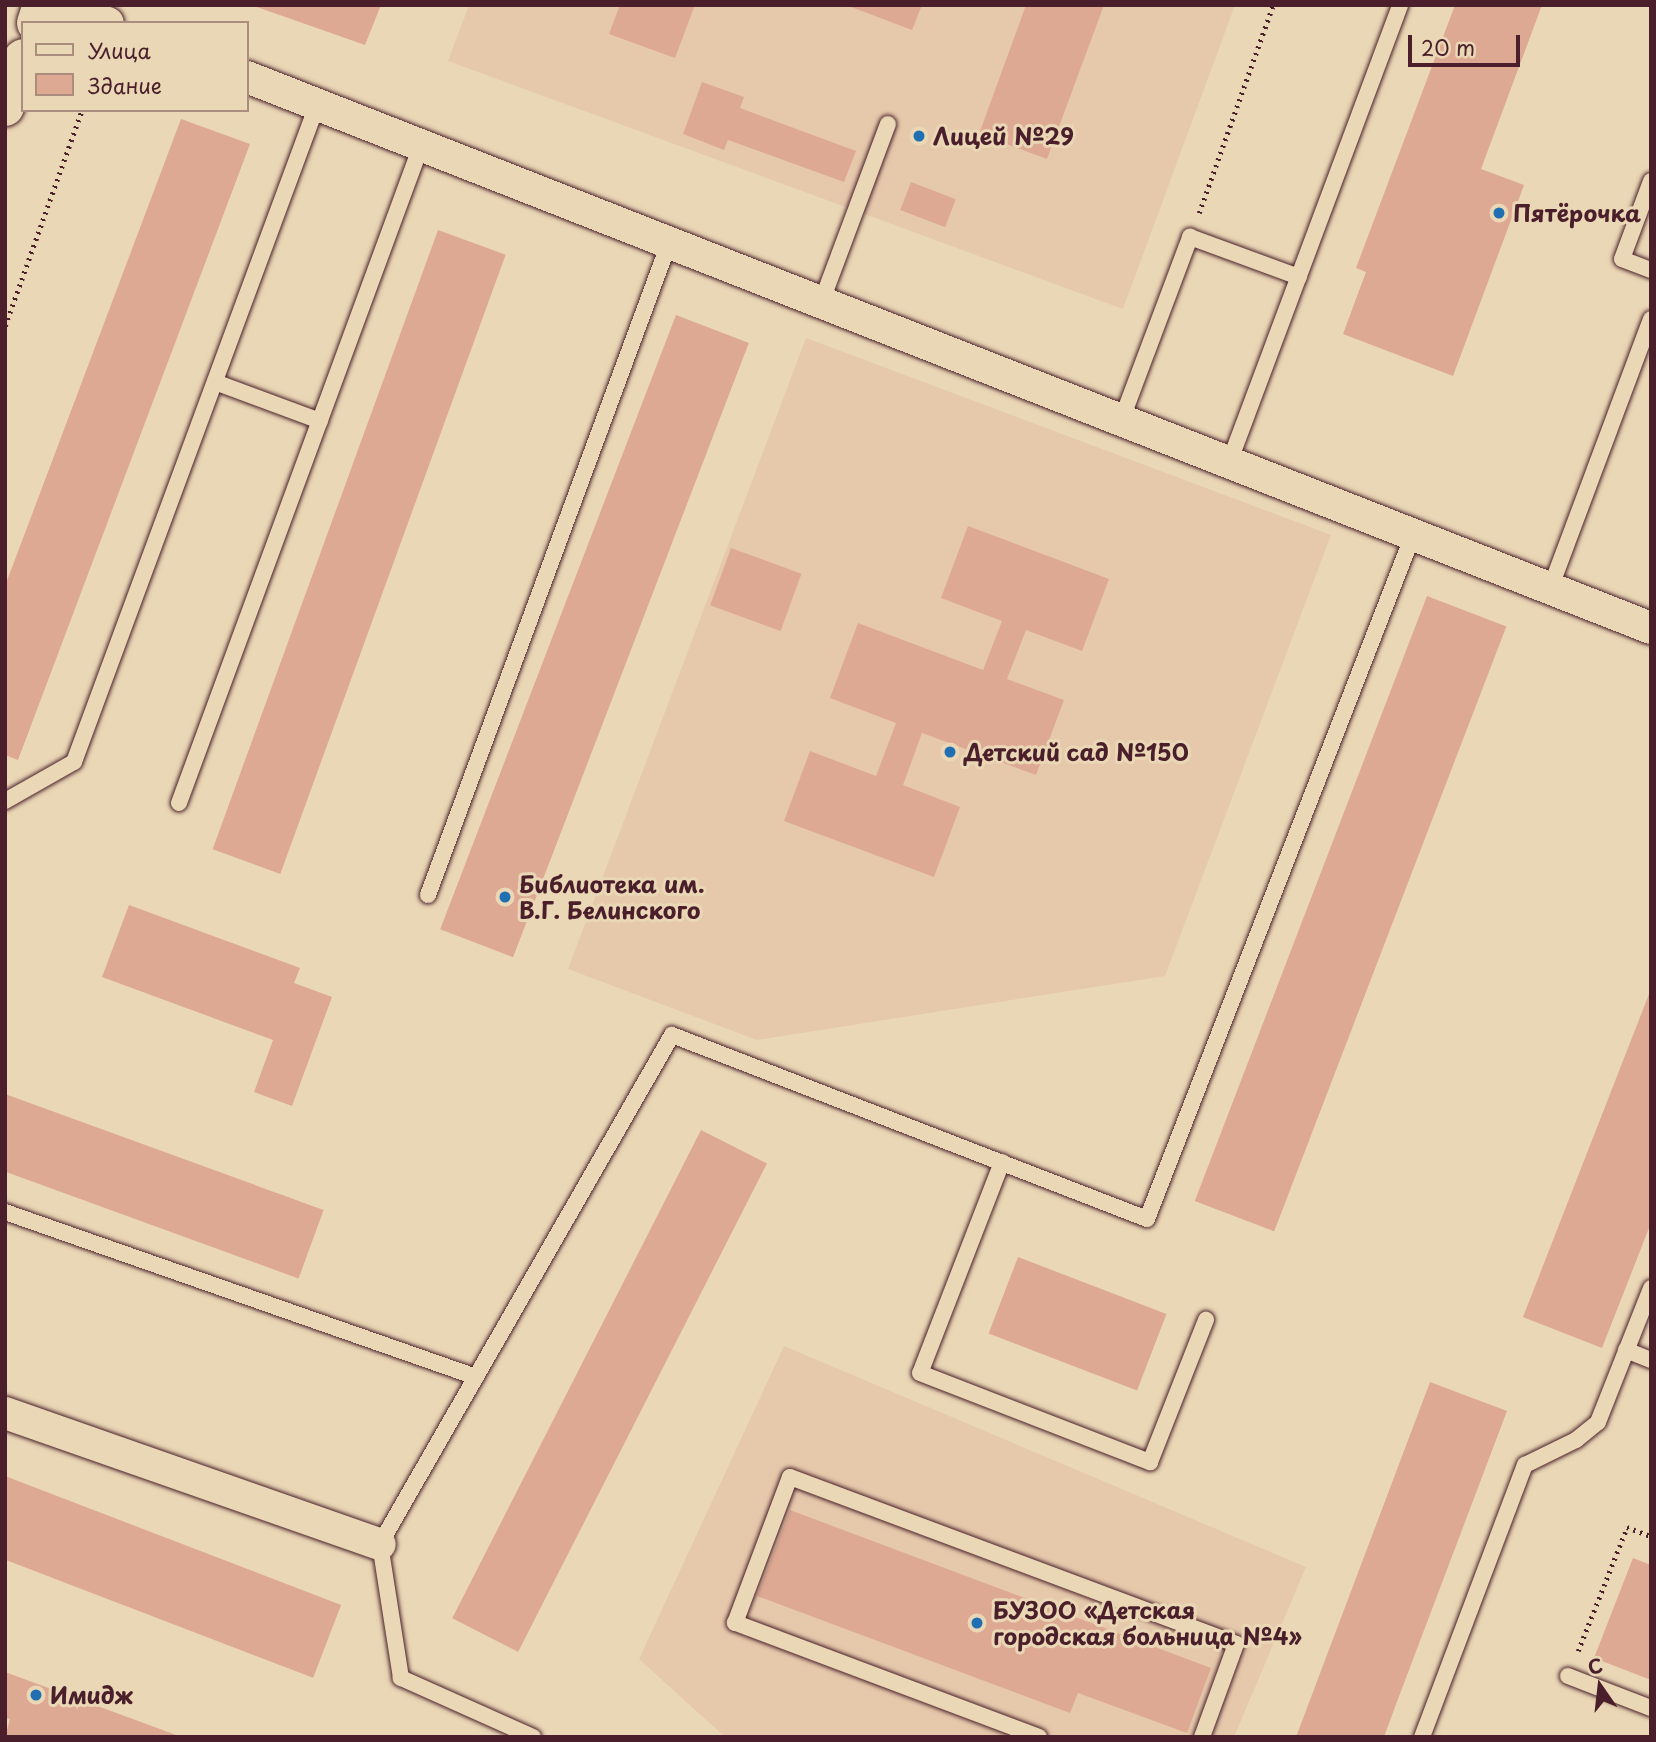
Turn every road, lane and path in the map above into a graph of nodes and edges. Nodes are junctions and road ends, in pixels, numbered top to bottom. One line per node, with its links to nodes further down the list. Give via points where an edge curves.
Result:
1 (60, 5): 4 (street)
2 (1273, 5): 13 (path)
3 (1400, 5): 16 (lane)
4 (102, 21)
5 (21, 63): 8 (main road)
6 (248, 77): 7 (street)
7 (317, 105): 11 (street); 20 (lane)
8 (5, 107)
9 (81, 112): 19 (path)
10 (888, 124): 17 (lane)
11 (421, 146): 14 (street); 21 (lane)
12 (1651, 181): 15 (lane, via 1622,259)
13 (1190, 237): 16 (lane); 22 (lane)
14 (669, 243): 17 (street); 29 (lane)
15 (1651, 270)
16 (1299, 277): 23 (lane)
17 (821, 303): 22 (street)
18 (1651, 319): 25 (lane)
19 (5, 326)
20 (215, 382): 21 (lane); 27 (lane, via 74,762)
21 (320, 421): 28 (lane)
22 (1121, 421): 23 (street)
23 (1229, 463): 24 (street)
24 (1413, 535): 25 (street); 30 (lane, via 1147,1219)
25 (1550, 589): 26 (street)
26 (1648, 619)
27 (5, 801)
28 (178, 803)
29 (428, 895)
30 (1002, 1163): 33 (lane, via 920,1373 1150,1462); 36 (lane, via 672,1035)
31 (5, 1212): 36 (lane)
32 (1650, 1292): 34 (lane)
33 (1206, 1320)
34 (1626, 1350): 35 (lane); 45 (lane, via 1598,1422 1576,1440 1525,1465)
35 (1651, 1360)
36 (476, 1377): 39 (lane)
37 (5, 1412): 39 (street)
38 (1651, 1536): 40 (path, via 1627,1527)
39 (380, 1544): 42 (lane, via 401,1678)
40 (1568, 1676): 41 (lane)
41 (1651, 1708)
42 (533, 1737)
43 (1039, 1737): 44 (lane, via 736,1623 790,1477 1236,1644)
44 (1202, 1737)
45 (1422, 1737)

